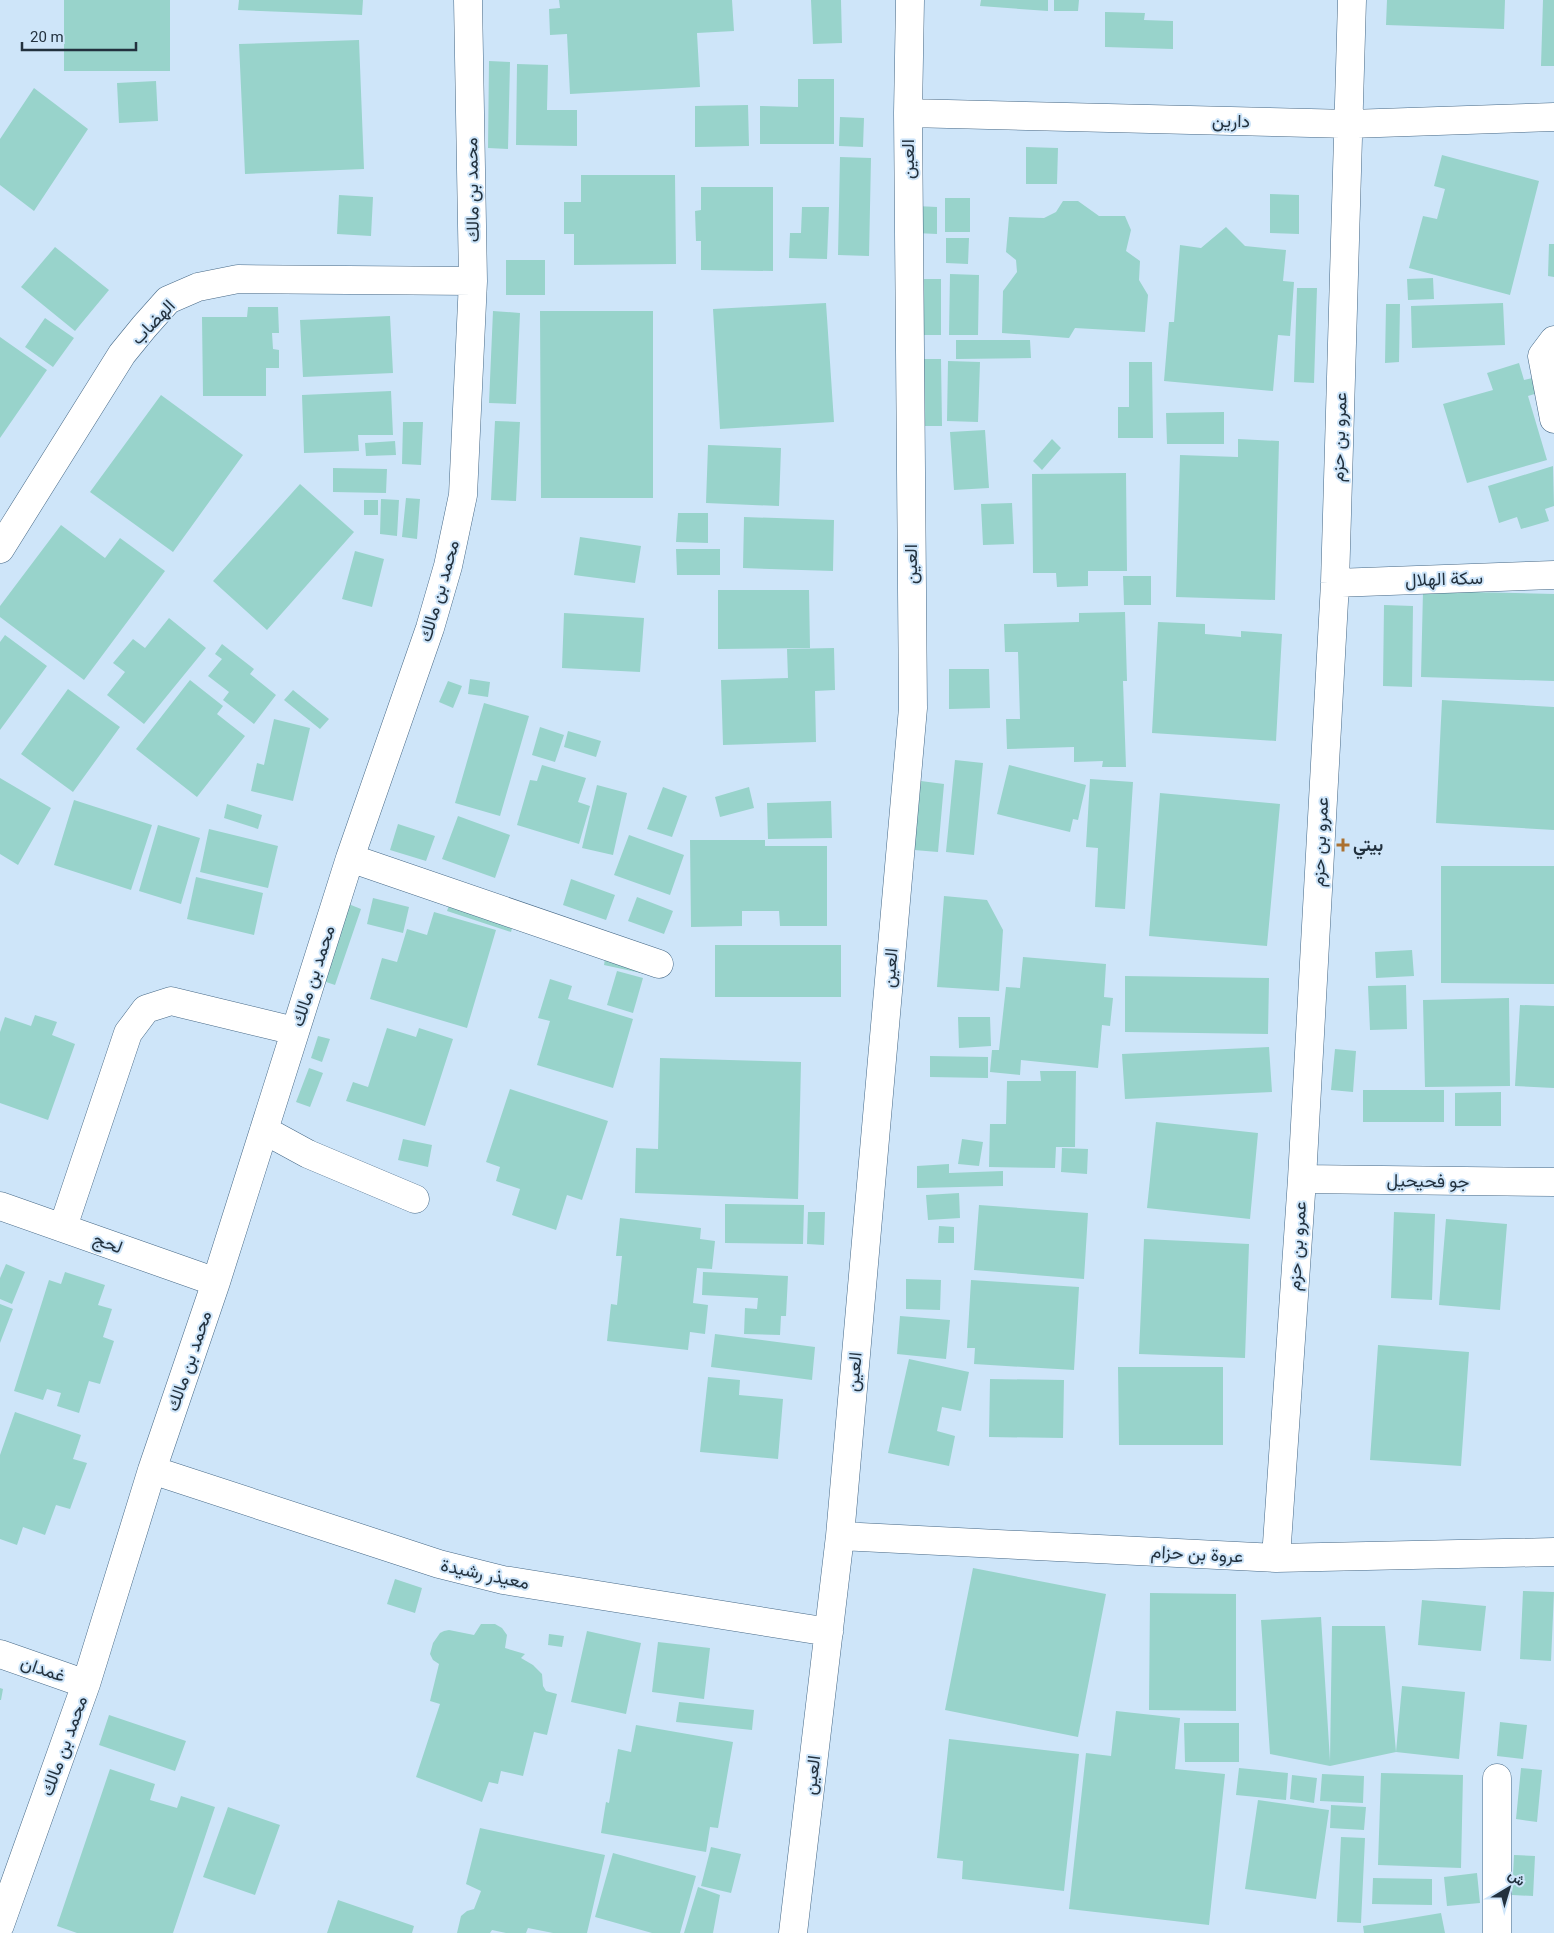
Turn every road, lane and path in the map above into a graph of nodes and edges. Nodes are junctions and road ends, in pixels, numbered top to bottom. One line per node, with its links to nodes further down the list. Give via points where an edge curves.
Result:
1 (468, 0): 7 (street, محمد بن مالك)
2 (910, 0): 4 (street, العين)
3 (1352, 0): 6 (street, عمرو بن حزم)
4 (908, 112): 6 (street, دارين); 24 (street, العين, via 913,708)
5 (1554, 117): 6 (street, دارين)
6 (1350, 124): 12 (street, عمرو بن حزم)
7 (473, 281): 10 (street, الهضاب, via 238,279 198,287 168,300 122,354); 13 (street, محمد بن مالك, via 463,495 454,540 430,628)
8 (1554, 340): 9 (street, via 1542,356)
9 (1554, 419)
10 (0, 549)
11 (1554, 574): 12 (street, سكة الهلال)
12 (1334, 583): 17 (street, عمرو بن حزم)
13 (350, 858): 14 (street); 15 (street, محمد بن مالك)
14 (659, 964)
15 (295, 1031): 16 (street, محمد بن مالك); 21 (street, via 171,1001 146,1008 128,1034)
16 (264, 1130): 19 (street, via 308,1154); 22 (street, محمد بن مالك)
17 (1302, 1179): 18 (street, جو فحيحيل); 26 (street, عمرو بن حزم)
18 (1554, 1182)
19 (415, 1199)
20 (0, 1206): 21 (street, لحج)
21 (63, 1227): 22 (street, لحج)
22 (216, 1282): 23 (street, محمد بن مالك)
23 (152, 1470): 27 (street, معيذر رشيدة, via 439,1564 503,1580); 29 (street, محمد بن مالك)
24 (840, 1536): 26 (street, عروة بن حزام); 27 (street, العين)
25 (1554, 1552): 26 (street, عروة بن حزام)
26 (1276, 1558)
27 (829, 1632): 32 (street, العين)
28 (0, 1654): 29 (street, غمدان)
29 (86, 1684): 31 (street, محمد بن مالك)
30 (1497, 1778): 33 (street)
31 (0, 1925)
32 (793, 1933)
33 (1498, 1933)

